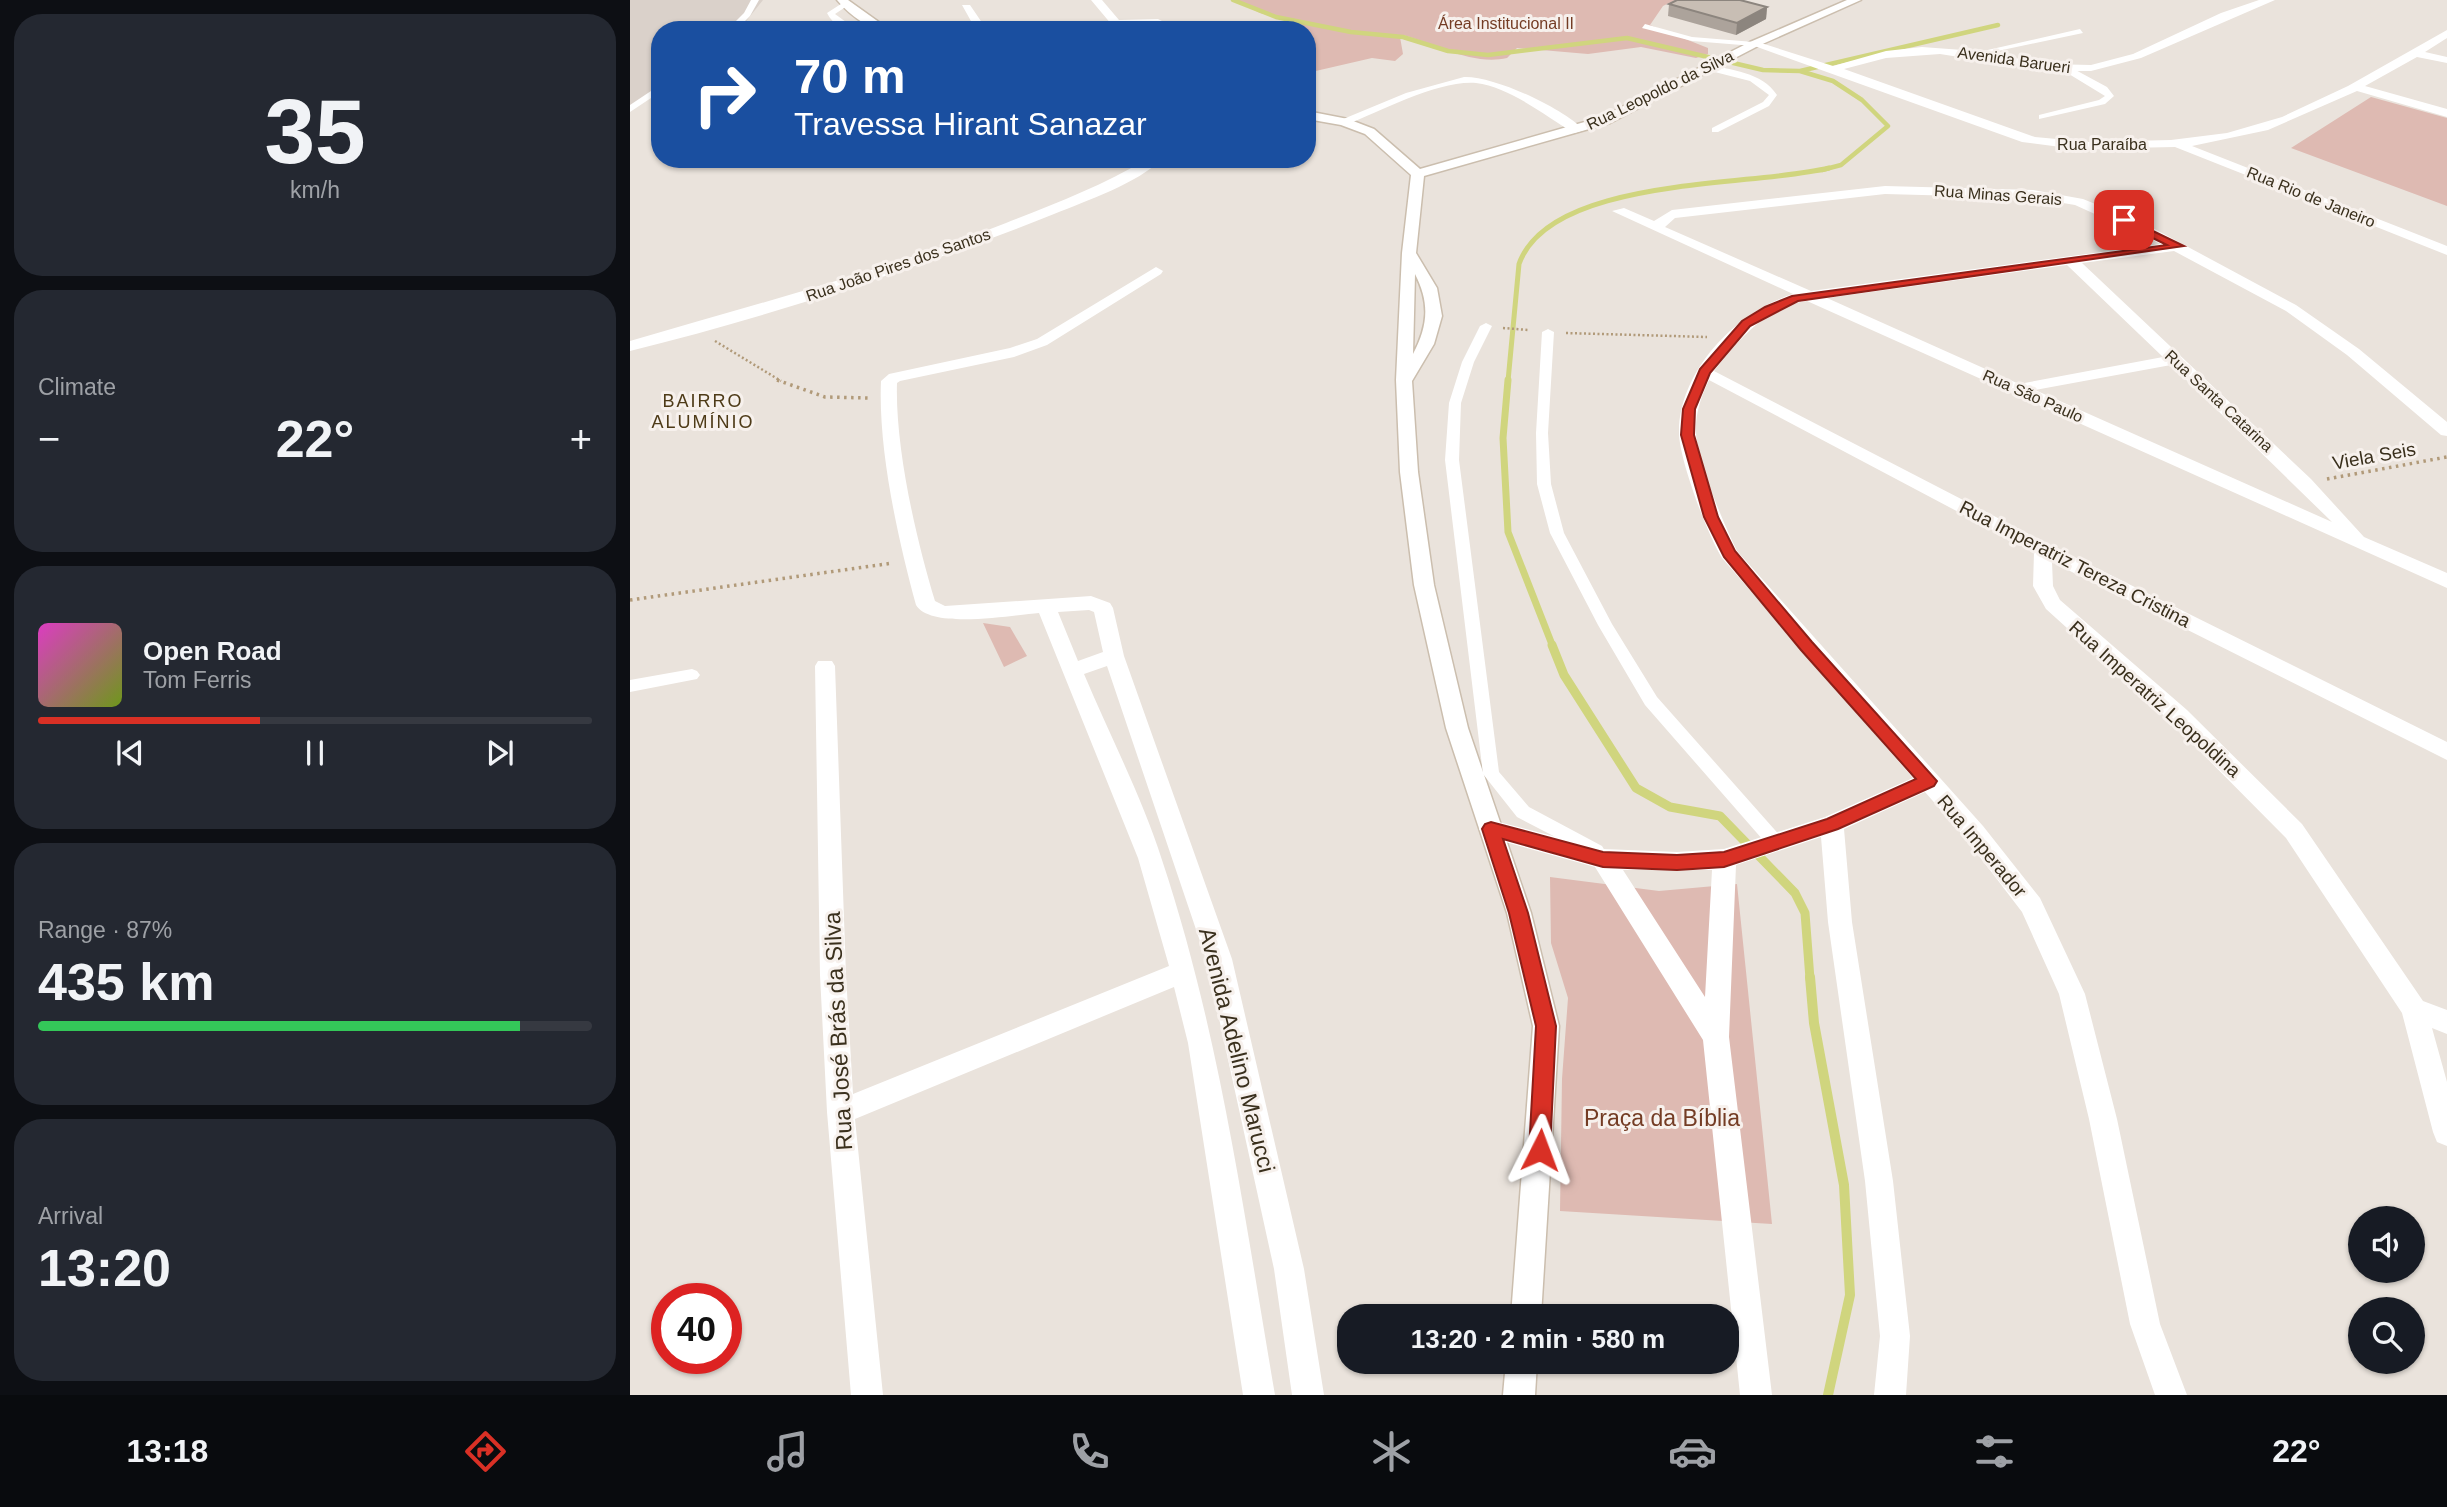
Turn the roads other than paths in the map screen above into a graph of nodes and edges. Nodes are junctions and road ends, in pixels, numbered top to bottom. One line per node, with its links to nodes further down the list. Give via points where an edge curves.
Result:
1 (755, 0): 8 (lane)
2 (1096, 0): 12 (street)
3 (1856, 0): 13 (street, Rua Leopoldo da Silva)
4 (2270, 0): 25 (street, Avenida Barueri, via 2230,12 2106,65)
5 (843, 2): 9 (lane, via 831,13); 10 (street)
6 (966, 6): 11 (street)
7 (1806, 6): 13 (street)
8 (740, 21)
9 (837, 21)
10 (872, 21)
11 (976, 21)
12 (1113, 21)
13 (1801, 23): 17 (street, Rua Leopoldo da Silva)
14 (1645, 26): 17 (lane, via 1692,39)
15 (2080, 31): 19 (lane)
16 (2447, 33): 18 (street, Rua Paraíba)
17 (1754, 44): 21 (street, Rua Paraíba); 23 (street, Rua Leopoldo da Silva)
18 (2415, 53): 22 (street); 26 (street, Rua Paraíba)
19 (1974, 54): 20 (street, Avenida Barueri, via 1922,51); 25 (street, Avenida Barueri)
20 (1872, 57): 21 (street, Avenida Barueri); 24 (street, Avenida Barueri)
21 (1805, 60): 24 (street, Rua Paraíba)
22 (2447, 60)
23 (1706, 67): 33 (street, Rua Leopoldo da Silva); 34 (lane, via 1760,83 1773,95 1766,104)
24 (1835, 69): 35 (street, Rua Paraíba, via 2042,143)
25 (2067, 69): 31 (lane, via 2110,96)
26 (2355, 87): 29 (street); 35 (street, Rua Paraíba, via 2243,134)
27 (651, 94): 28 (lane)
28 (630, 109)
29 (2447, 113)
30 (1316, 117): 32 (street)
31 (2042, 117)
32 (1342, 122): 33 (street, via 1474,79); 37 (street, via 1375,134 1401,163)
33 (1578, 130): 37 (street, Rua Leopoldo da Silva)
34 (1715, 130)
35 (2175, 143): 41 (street, Rua Rio de Janeiro)
36 (1140, 168): 48 (street, Rua João Pires dos Santos, via 1100,190 944,251 832,289)
37 (1418, 174): 42 (street)
38 (1619, 211): 39 (street, Rua São Paulo)
39 (1658, 228): 40 (street, Rua Minas Gerais, via 1663,218 1672,214 1791,199 1885,190 1972,191 2078,202); 45 (street, Rua São Paulo)
40 (2178, 246): 43 (street, Rua Imperador); 53 (street, Rua Minas Gerais, via 2321,327)
41 (2447, 251)
42 (1409, 253): 51 (street); 51 (street, via 1430,282 1436,311 1428,345)
43 (2072, 262): 45 (street, Rua Imperador); 49 (street, Rua Santa Catarina)
44 (1156, 271): 57 (street, Avenida Adelino Marucci, via 1042,342 1014,352 902,374 889,381 888,412 913,560 926,605 943,612)
45 (1811, 297): 50 (street, Rua Imperador, via 1769,309 1732,336); 52 (street, Rua São Paulo)
46 (1486, 326): 69 (lane, via 1455,403 1452,460 1490,774 1523,812)
47 (1548, 332): 67 (lane, via 1543,446 1545,484 1557,533 1651,701)
48 (630, 346)
49 (2175, 359): 52 (street); 54 (street, Rua Santa Catarina)
50 (1705, 372): 55 (street, Rua Imperatriz Tereza Cristina); 64 (street, Rua Imperador, via 1689,409 1688,435 1711,517 1729,554)
51 (1404, 380): 66 (street, via 1409,472 1424,585 1457,728)
52 (2016, 389): 54 (street, Rua São Paulo)
53 (2447, 431)
54 (2362, 543): 56 (street, Rua São Paulo)
55 (2043, 549): 63 (street, Rua Imperatriz Tereza Cristina); 71 (street, Rua Imperatriz Leopoldina, via 2043,586 2053,604 2179,716 2294,831)
56 (2447, 581)
57 (1045, 605): 58 (street, Avenida Adelino Marucci, via 1091,603 1103,608); 60 (street, Avenida Adelino Marucci)
58 (1114, 656): 60 (street); 80 (street, Avenida Adelino Marucci, via 1219,959 1289,1269)
59 (825, 666): 74 (street, Rua José Brás da Silva)
60 (1074, 670): 70 (street, Avenida Adelino Marucci, via 1150,858)
61 (692, 675): 62 (lane)
62 (630, 686)
63 (2447, 752)
64 (1928, 781): 65 (street); 84 (street, Rua Imperador, via 2031,905 2072,994 2145,1324)
65 (1832, 824): 67 (street); 83 (street, via 1840,922 1879,1181 1894,1323)
66 (1491, 829): 69 (street); 76 (street, via 1519,913 1546,1026)
67 (1776, 843): 68 (street)
68 (1724, 859): 69 (street); 73 (street)
69 (1613, 860): 73 (street)
70 (1183, 971): 74 (street); 79 (street, Avenida Adelino Marucci, via 1201,1043)
71 (2414, 1009): 72 (street); 75 (street, Rua Imperatriz Leopoldina)
72 (2447, 1022)
73 (1716, 1037): 82 (street)
74 (841, 1112): 78 (street, Rua José Brás da Silva)
75 (2447, 1132)
76 (1527, 1304)
77 (1521, 1374): 81 (street)
78 (867, 1395)
79 (1259, 1395)
80 (1308, 1395)
81 (1519, 1395)
82 (1756, 1395)
83 (1890, 1395)
84 (2171, 1395)

